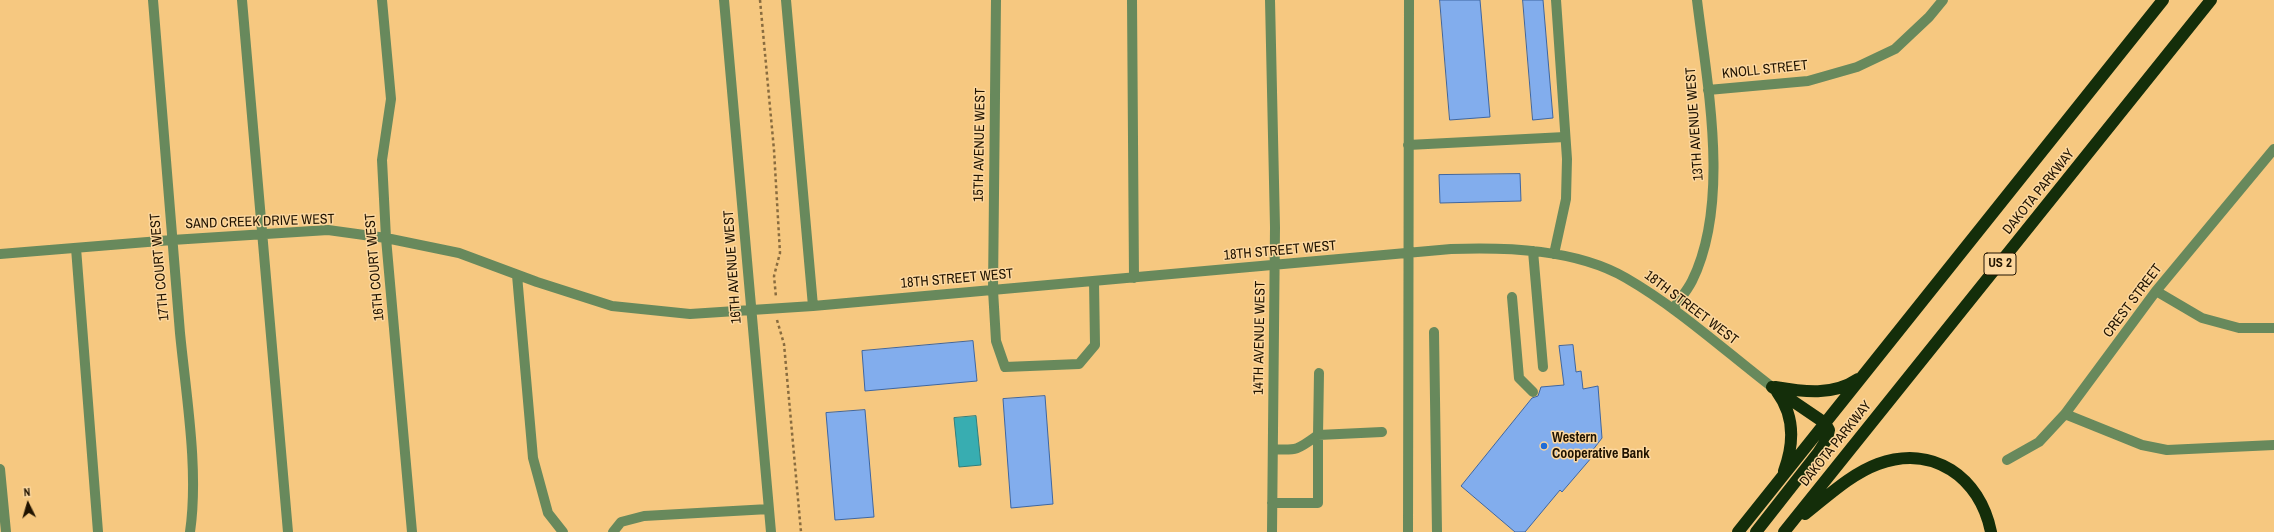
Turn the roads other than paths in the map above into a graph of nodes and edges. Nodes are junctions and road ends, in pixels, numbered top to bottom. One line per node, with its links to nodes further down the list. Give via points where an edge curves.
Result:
1 (153, 0): 21 (street, 17TH COURT WEST)
2 (242, 0): 19 (street)
3 (382, 0): 20 (street, 16TH COURT WEST, via 391,100 382,160)
4 (724, 0): 36 (street, 16TH AVENUE WEST)
5 (786, 0): 34 (street)
6 (996, 0): 31 (street, 15TH AVENUE WEST)
7 (1132, 0): 29 (street)
8 (1270, 0): 27 (street, 14TH AVENUE WEST)
9 (1408, 0): 17 (street)
10 (1556, 0): 16 (street)
11 (1697, 0): 15 (street, 13TH AVENUE WEST)
12 (1943, 0): 15 (street, KNOLL STREET, via 1929,17 1895,48 1857,67 1808,81)
13 (2163, 0): 41 (highway, DAKOTA PARKWAY / US 2)
14 (2211, 0): 55 (highway, DAKOTA PARKWAY / US 2)
15 (1708, 90): 35 (street, 13TH AVENUE WEST, via 1713,163 1711,209 1696,271)
16 (1565, 137): 17 (street); 26 (street, via 1566,199)
17 (1408, 145): 24 (street)
18 (2274, 149): 32 (street, CREST STREET)
19 (264, 233): 20 (street, SAND CREEK DRIVE WEST, via 328,230); 21 (street, SAND CREEK DRIVE WEST); 60 (street)
20 (386, 238): 28 (street, SAND CREEK DRIVE WEST, via 459,253); 61 (street, 16TH COURT WEST)
21 (172, 240): 22 (street, SAND CREEK DRIVE WEST); 59 (street, 17TH COURT WEST, via 190,438 194,507)
22 (76, 248): 25 (street, SAND CREEK DRIVE WEST); 58 (street)
23 (1533, 251): 24 (street, 18TH STREET WEST, via 1481,248); 26 (street, 18TH STREET WEST); 39 (street)
24 (1407, 253): 27 (street, 18TH STREET WEST); 66 (street)
25 (0, 254)
26 (1554, 254): 35 (street, 18TH STREET WEST, via 1600,266 1625,277)
27 (1275, 266): 29 (street, 18TH STREET WEST); 49 (street, 14TH AVENUE WEST)
28 (517, 275): 36 (street, SAND CREEK DRIVE WEST, via 612,306 690,314); 62 (street, via 533,458 548,514)
29 (1134, 278): 30 (street, 18TH STREET WEST)
30 (1094, 281): 31 (street, 18TH STREET WEST); 31 (street, 15TH AVENUE WEST, via 1095,345 1079,364 1005,367 996,341)
31 (993, 290): 34 (street, 18TH STREET WEST)
32 (2156, 291): 37 (street, via 2202,318 2239,328); 44 (street, CREST STREET)
33 (1512, 297): 43 (street, via 1519,378)
34 (813, 306): 36 (street, 18TH STREET WEST)
35 (1673, 309): 42 (street, 18TH STREET WEST)
36 (750, 311): 54 (street, 16TH AVENUE WEST)
37 (2274, 328)
38 (1434, 332): 67 (street)
39 (1544, 366)
40 (1319, 373): 47 (street)
41 (1866, 373): 42 (highway, via 1838,389 1802,391); 45 (highway, DAKOTA PARKWAY / US 2)
42 (1772, 387): 45 (highway); 52 (highway, via 1784,404 1791,423 1791,446)
43 (1533, 392)
44 (2065, 414): 48 (street, via 2142,445 2167,450); 50 (street, CREST STREET, via 2039,442)
45 (1826, 423): 52 (highway, DAKOTA PARKWAY / US 2); 68 (highway, via 1829,430 1827,439)
46 (1382, 432): 47 (street)
47 (1318, 435): 49 (street, via 1292,450); 53 (street, via 1318,503)
48 (2274, 445)
49 (1272, 449): 53 (street, 14TH AVENUE WEST)
50 (2007, 460)
51 (0, 469): 57 (street)
52 (1781, 480): 56 (highway, DAKOTA PARKWAY / US 2)
53 (1272, 503): 65 (street, 14TH AVENUE WEST)
54 (769, 509): 63 (street, via 644,516 621,522); 64 (street, 16TH AVENUE WEST)
55 (1786, 529): 69 (highway, via 1860,473 1878,464 1911,458 1929,460 1948,467 1961,476 1983,504)
56 (1739, 531)
57 (6, 532)
58 (98, 532)
59 (190, 532)
60 (288, 532)
61 (412, 532)
62 (563, 532)
63 (613, 532)
64 (771, 532)
65 (1272, 532)
66 (1408, 532)
67 (1437, 532)
68 (1756, 532)
69 (1991, 532)

